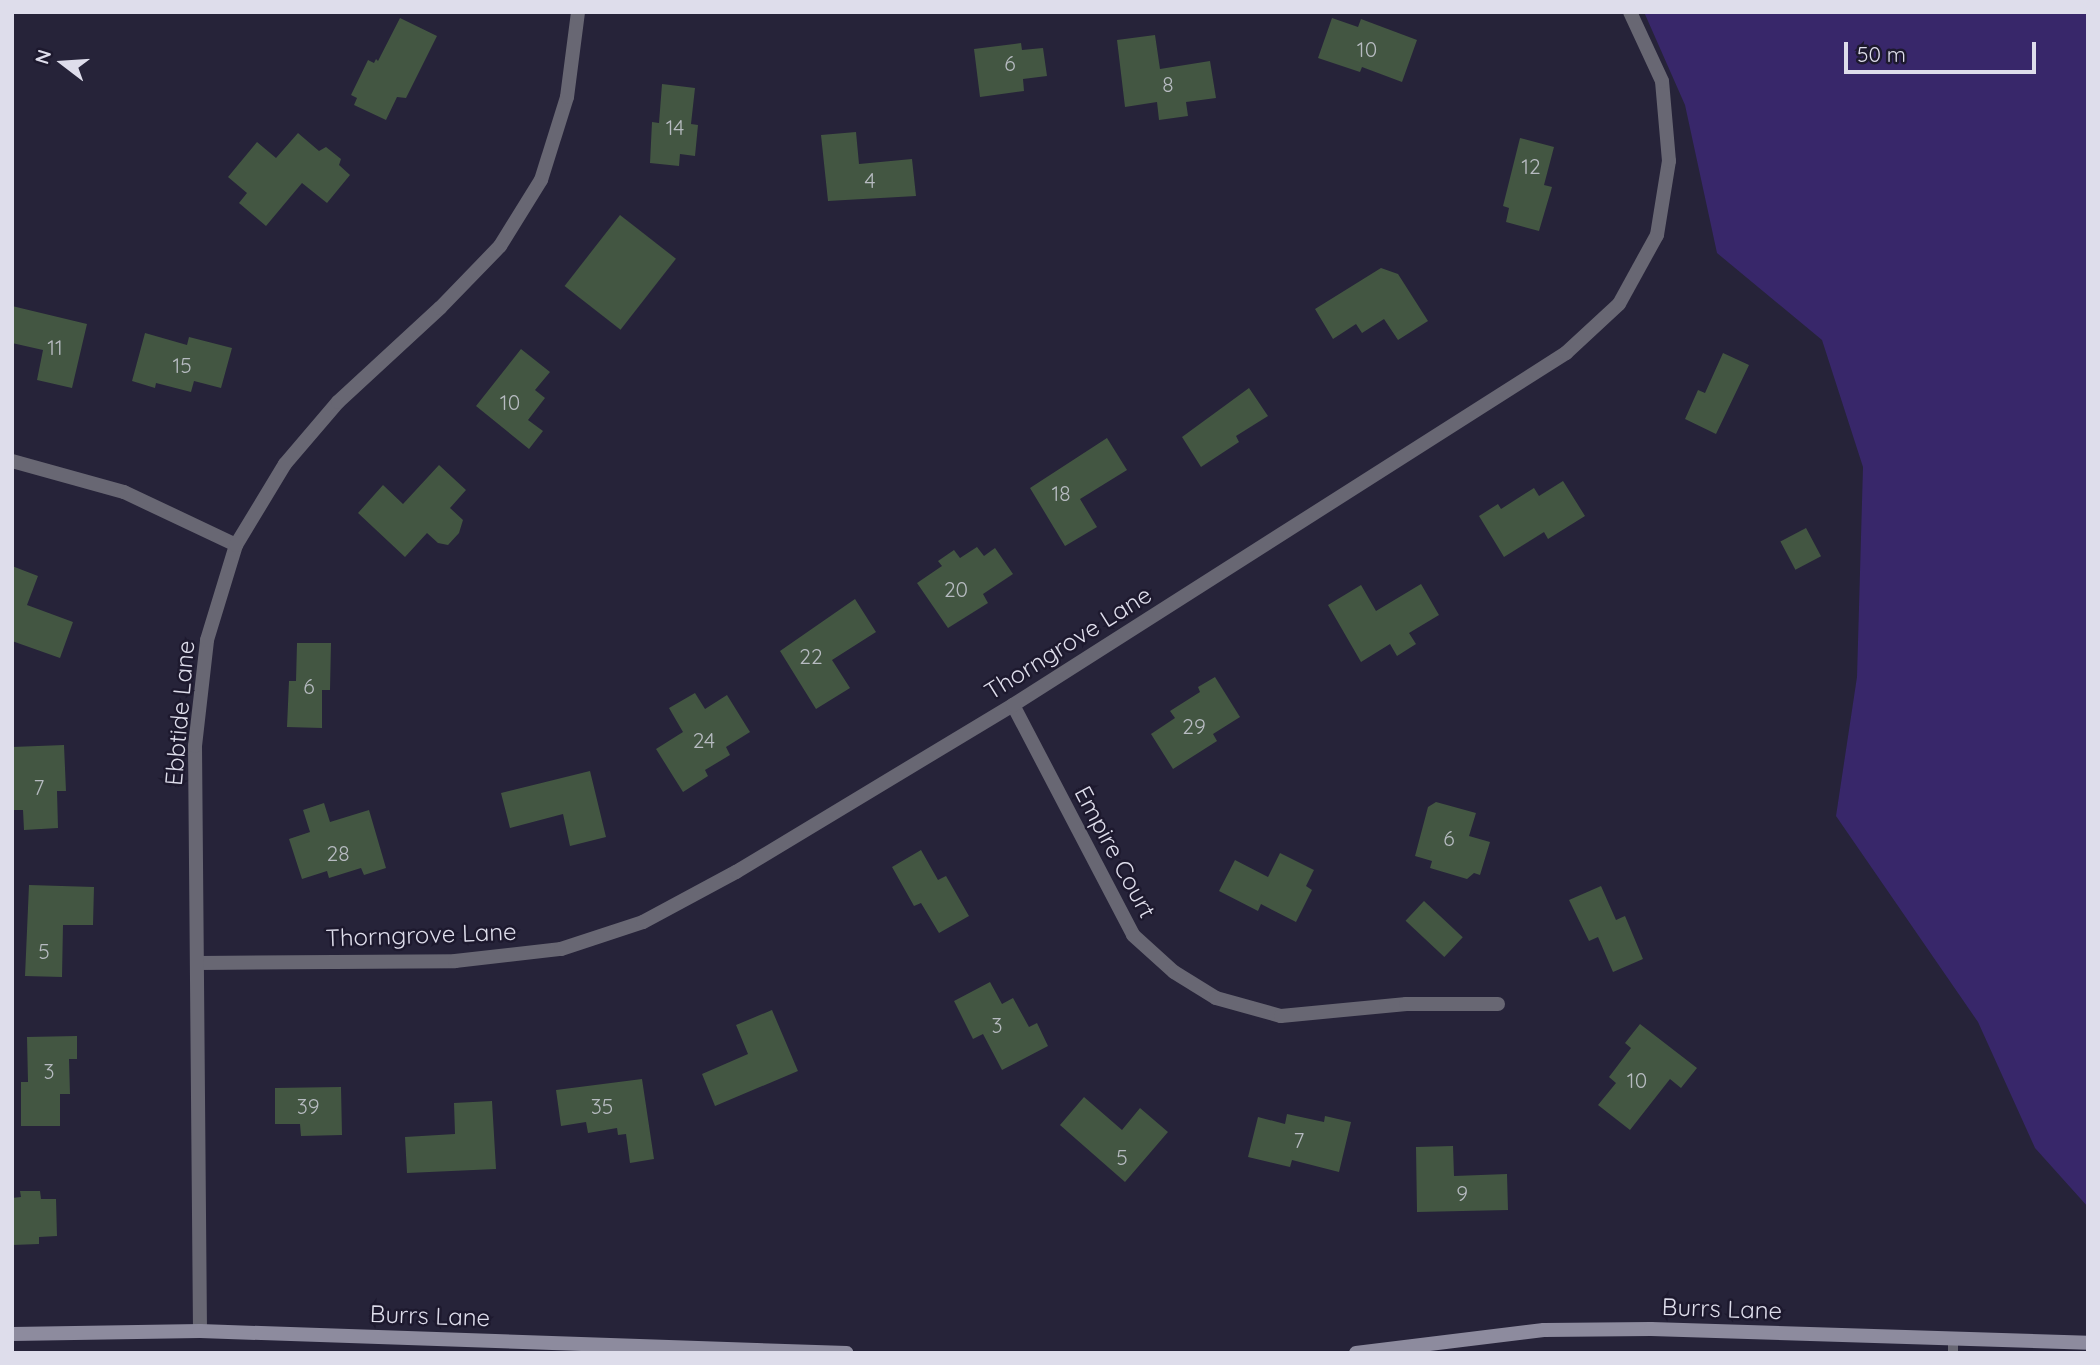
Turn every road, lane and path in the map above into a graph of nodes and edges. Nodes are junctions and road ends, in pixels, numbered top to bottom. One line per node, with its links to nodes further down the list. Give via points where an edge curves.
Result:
1 (578, 12): 4 (street, Ebbtide Lane, via 567,97 541,180 500,246 338,402 285,464)
2 (1630, 12): 5 (street, Thorngrove Lane, via 1662,80 1669,161 1657,235 1619,304 1566,353)
3 (12, 461): 4 (street, via 124,492)
4 (236, 545): 6 (street, Ebbtide Lane, via 207,640 195,746)
5 (1013, 705): 6 (street, Thorngrove Lane, via 724,879 643,922 561,949 455,961); 7 (street, Empire Court, via 1133,935 1174,972 1216,998 1282,1016 1406,1004)
6 (199, 963): 8 (street, Ebbtide Lane)
7 (1498, 1004)
8 (200, 1331): 9 (street, Burrs Lane); 13 (street, Burrs Lane)
9 (12, 1334)
10 (2088, 1343): 11 (street, Burrs Lane)
11 (1953, 1346): 12 (street, Burrs Lane, via 1650,1329 1544,1330)
12 (1442, 1348): 14 (street, Burrs Lane)
13 (847, 1353)
14 (1356, 1353)

